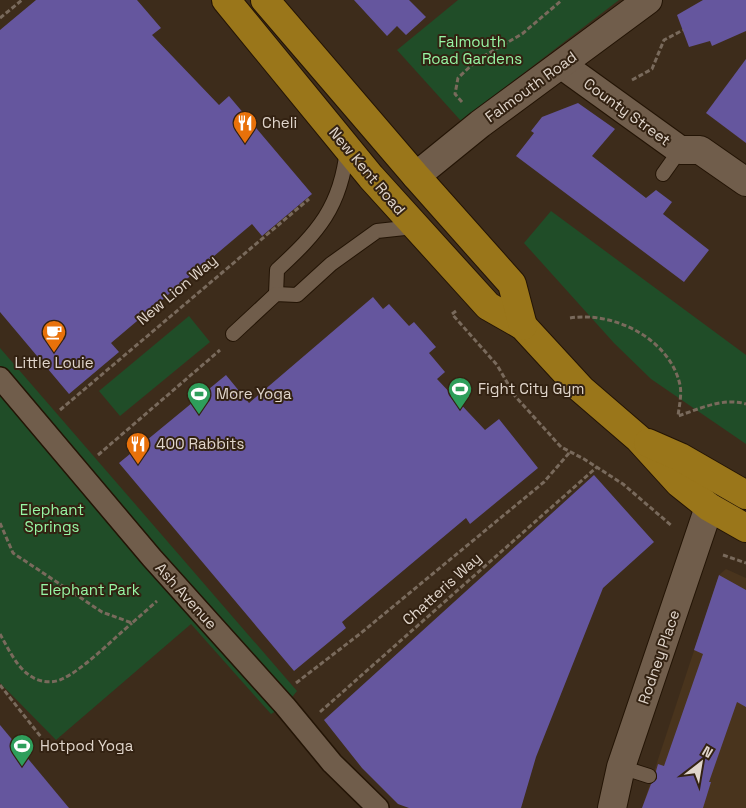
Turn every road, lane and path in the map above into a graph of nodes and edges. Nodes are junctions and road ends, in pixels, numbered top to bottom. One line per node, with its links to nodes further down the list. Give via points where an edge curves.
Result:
1 (22, 0): 6 (path)
2 (226, 0): 11 (highway, New Kent Road)
3 (265, 0): 14 (highway, New Kent Road)
4 (562, 0): 10 (path, via 522,34 477,60 458,78 455,94)
5 (648, 0): 8 (street, Falmouth Road)
6 (0, 18)
7 (683, 30): 9 (path, via 664,40 652,69)
8 (562, 65): 10 (street, Falmouth Road); 12 (street, County Street)
9 (630, 82)
10 (480, 124): 14 (street, Falmouth Road)
11 (347, 149): 17 (highway, New Kent Road); 18 (lane, via 345,174 336,199 310,240 277,270)
12 (680, 150): 13 (lane); 15 (street, County Street, via 700,150)
13 (663, 174)
14 (416, 176): 21 (highway, New Kent Road, via 512,284)
15 (746, 182)
16 (316, 193): 26 (path, New Lion Way)
17 (414, 227): 18 (lane, via 377,231 331,264 297,295); 21 (highway, New Kent Road, via 488,306)
18 (276, 294): 22 (lane)
19 (452, 314): 28 (path, via 497,365 515,396 561,447)
20 (570, 318): 25 (path, via 585,315 608,318 657,346 672,364 680,386 678,416 709,405)
21 (523, 326): 27 (highway, New Kent Road, via 581,389)
22 (233, 334)
23 (223, 347): 30 (path)
24 (0, 378): 26 (street, Ash Avenue)
25 (746, 404)
26 (40, 426): 30 (street, Ash Avenue)
27 (639, 439): 31 (highway, New Kent Road, via 680,457); 32 (highway, New Kent Road, via 679,483)
28 (570, 452): 29 (path); 42 (path, Chatteris Way, via 544,482)
29 (597, 467): 34 (path, via 623,484); 43 (path, Chatteris Way)
30 (79, 472): 38 (street, Ash Avenue)
31 (746, 495)
32 (709, 507): 35 (highway, New Kent Road); 45 (street, Rodney Place)
33 (0, 523): 39 (path, via 13,553 102,612)
34 (674, 528)
35 (746, 528)
36 (722, 554): 37 (path)
37 (746, 563)
38 (176, 585): 39 (path); 42 (street, Ash Avenue)
39 (132, 622): 40 (path, via 72,673 52,682 40,682 21,668)
40 (0, 634)
41 (0, 685): 44 (path)
42 (278, 698): 43 (street, Ash Avenue)
43 (302, 727): 47 (street, Ash Avenue, via 332,763)
44 (41, 737)
45 (621, 767): 46 (lane); 48 (street, Rodney Place)
46 (648, 776)
47 (378, 808)
48 (612, 808)

